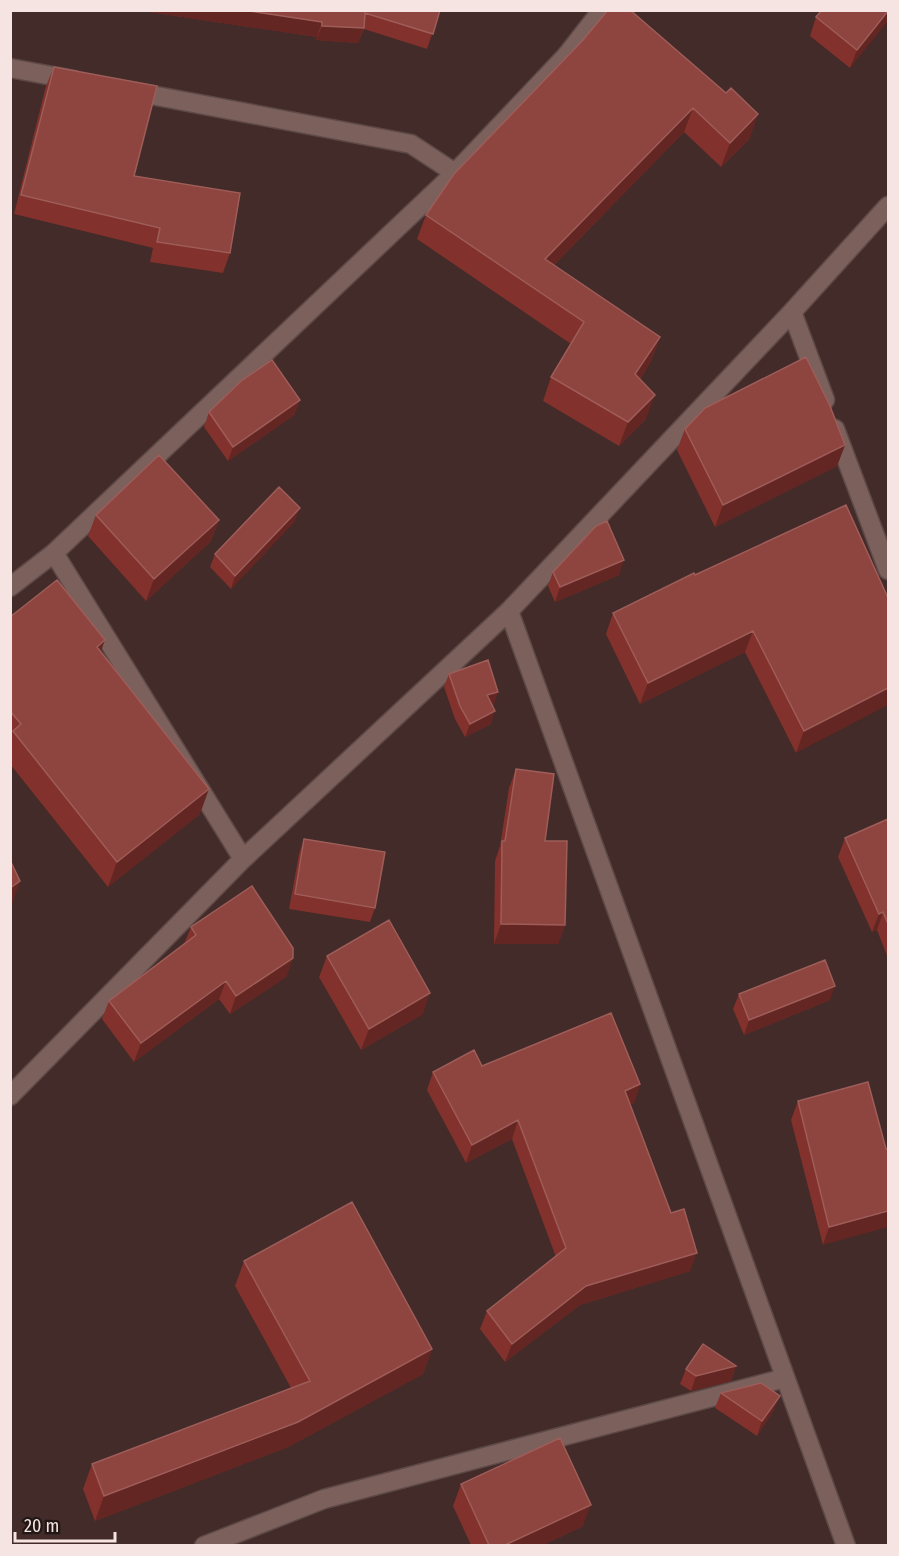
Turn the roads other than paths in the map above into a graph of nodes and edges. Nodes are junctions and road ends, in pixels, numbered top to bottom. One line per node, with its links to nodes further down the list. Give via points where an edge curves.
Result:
1 (602, 10): 5 (street, via 566,56)
2 (10, 68): 3 (street)
3 (93, 84)
4 (116, 88): 5 (street, via 411,144)
5 (455, 173): 8 (street)
6 (888, 206): 7 (street)
7 (792, 312): 9 (street); 11 (street)
8 (54, 553): 10 (street); 12 (street)
9 (888, 570)
10 (10, 587)
11 (509, 611): 12 (street); 14 (street)
12 (243, 859): 13 (street)
13 (10, 1096)
14 (784, 1378): 15 (street, via 324,1499); 16 (street)
15 (204, 1545)
16 (846, 1545)

